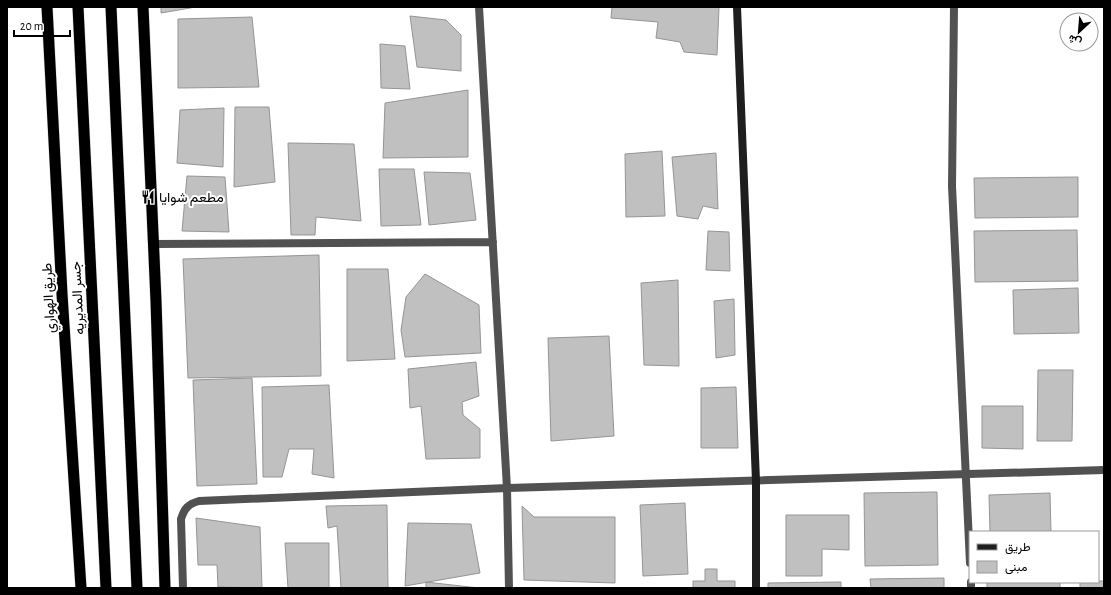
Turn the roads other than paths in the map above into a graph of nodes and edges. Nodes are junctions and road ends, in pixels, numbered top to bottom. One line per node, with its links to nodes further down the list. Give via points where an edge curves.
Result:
1 (47, 7): 15 (highway, طريق الهواري)
2 (78, 7): 16 (highway, جسر المديريه)
3 (110, 7): 17 (highway)
4 (143, 7): 9 (highway)
5 (479, 7): 8 (street)
6 (737, 7): 12 (main road)
7 (954, 7): 11 (street, via 952,186)
8 (493, 242): 9 (street); 13 (street)
9 (154, 244): 18 (highway)
10 (1104, 470): 11 (street)
11 (965, 474): 12 (street); 14 (street)
12 (756, 481): 13 (street); 21 (main road)
13 (506, 488): 19 (street, via 192,503 186,507 181,519); 20 (street)
14 (969, 545)
15 (81, 588)
16 (106, 588)
17 (137, 588)
18 (165, 588)
19 (183, 588)
20 (509, 588)
21 (756, 588)

